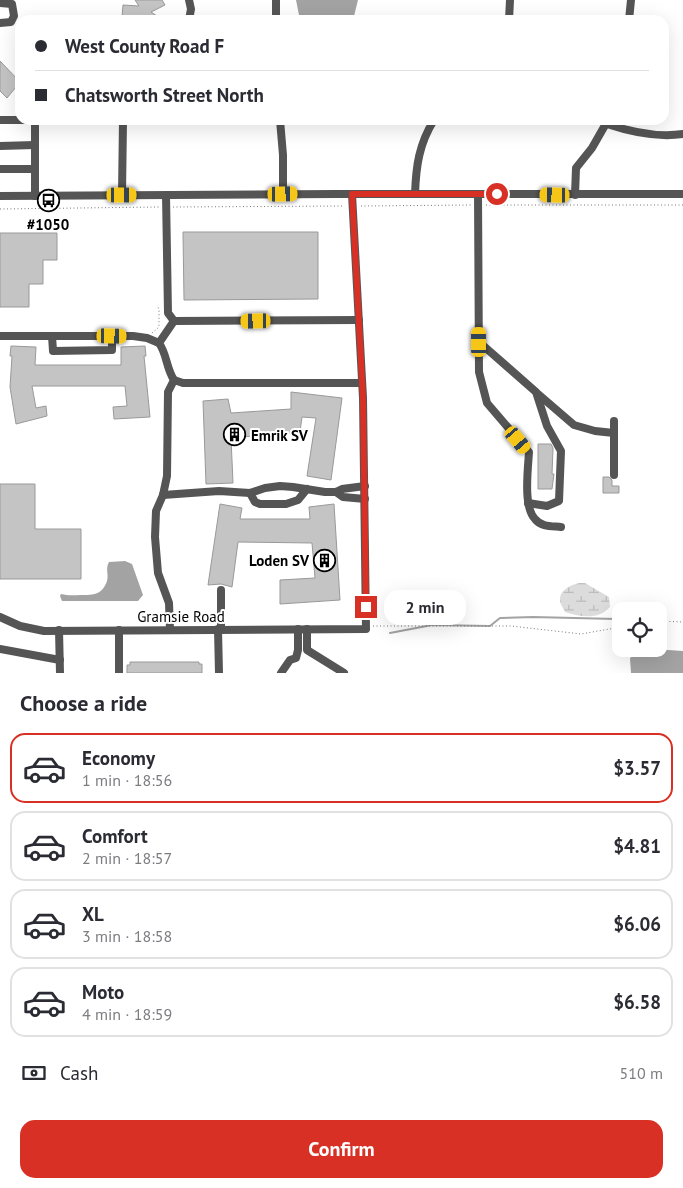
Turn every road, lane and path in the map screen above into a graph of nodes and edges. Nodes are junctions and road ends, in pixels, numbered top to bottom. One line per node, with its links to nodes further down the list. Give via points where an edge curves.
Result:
1 (188, 0): 6 (street)
2 (276, 0): 7 (street)
3 (510, 0): 8 (street)
4 (631, 0): 9 (street)
5 (0, 3): 10 (street, via 12,4 14,13 11,22)
6 (190, 15)
7 (276, 15)
8 (509, 15)
9 (630, 15)
10 (0, 23)
11 (0, 120): 12 (street)
12 (15, 120)
13 (35, 125): 20 (street)
14 (123, 125): 29 (street)
15 (280, 125): 24 (street)
16 (430, 125): 26 (street, via 418,155)
17 (605, 125): 31 (street, via 576,168)
18 (616, 125): 19 (street, via 640,133)
19 (683, 134)
20 (35, 145): 21 (street); 23 (street)
21 (0, 146)
22 (0, 169): 23 (street)
23 (35, 169): 33 (street)
24 (283, 194): 25 (street); 30 (street)
25 (352, 194): 26 (street); 36 (street)
26 (415, 194): 27 (street)
27 (478, 194): 31 (street); 34 (street)
28 (683, 194): 31 (street)
29 (122, 195): 30 (street); 33 (street)
30 (166, 195): 37 (street)
31 (575, 195)
32 (0, 196): 33 (street)
33 (35, 196)
34 (478, 205): 35 (path); 36 (path); 46 (street)
35 (683, 205)
36 (352, 206): 37 (path); 40 (street)
37 (166, 207): 38 (path); 41 (street, via 168,313)
38 (0, 209)
39 (158, 305): 45 (path, via 159,327)
40 (359, 320): 41 (street); 49 (street)
41 (174, 321): 47 (street)
42 (0, 336): 43 (street)
43 (52, 336): 44 (street); 44 (street, via 53,351 112,350)
44 (112, 336): 45 (street)
45 (149, 339): 47 (street)
46 (479, 342): 50 (street); 60 (street, via 479,372 487,403 528,452)
47 (158, 343): 48 (street)
48 (174, 380): 49 (street, via 183,383); 58 (street, via 168,392 167,476)
49 (362, 383): 54 (street)
50 (536, 392): 52 (street, via 574,425); 60 (street, via 547,426 561,451 559,501 548,506)
51 (614, 421): 52 (street)
52 (614, 433): 53 (street)
53 (614, 475)
54 (365, 486): 56 (street); 59 (street)
55 (307, 489): 56 (street); 57 (street, via 280,486); 57 (street, via 298,500 286,504 260,504)
56 (336, 492): 59 (street, via 343,497)
57 (250, 493): 58 (street, via 219,491)
58 (163, 495): 73 (street, via 156,511 155,536 158,573 169,603)
59 (365, 500): 66 (street)
60 (528, 503): 61 (street, via 534,519 544,525)
61 (561, 527)
62 (221, 590): 67 (street)
63 (0, 616): 71 (street, Gramsie Road, via 20,626)
64 (667, 621): 65 (path)
65 (683, 622)
66 (366, 628): 69 (street, Gramsie Road); 70 (path, via 511,626 581,634)
67 (220, 629): 68 (street, Gramsie Road); 73 (street, Gramsie Road); 81 (street)
68 (298, 629): 69 (street, Gramsie Road); 75 (street)
69 (307, 629): 76 (street)
70 (612, 629)
71 (59, 630): 72 (street, Gramsie Road); 77 (street)
72 (120, 630): 73 (street, Gramsie Road); 80 (street)
73 (170, 630)
74 (0, 649): 77 (street)
75 (298, 650): 76 (street); 82 (street, via 296,658 290,660)
76 (307, 650): 78 (street)
77 (60, 660): 79 (street)
78 (344, 672)
79 (60, 673)
80 (120, 673)
81 (218, 673)
82 (281, 673)

